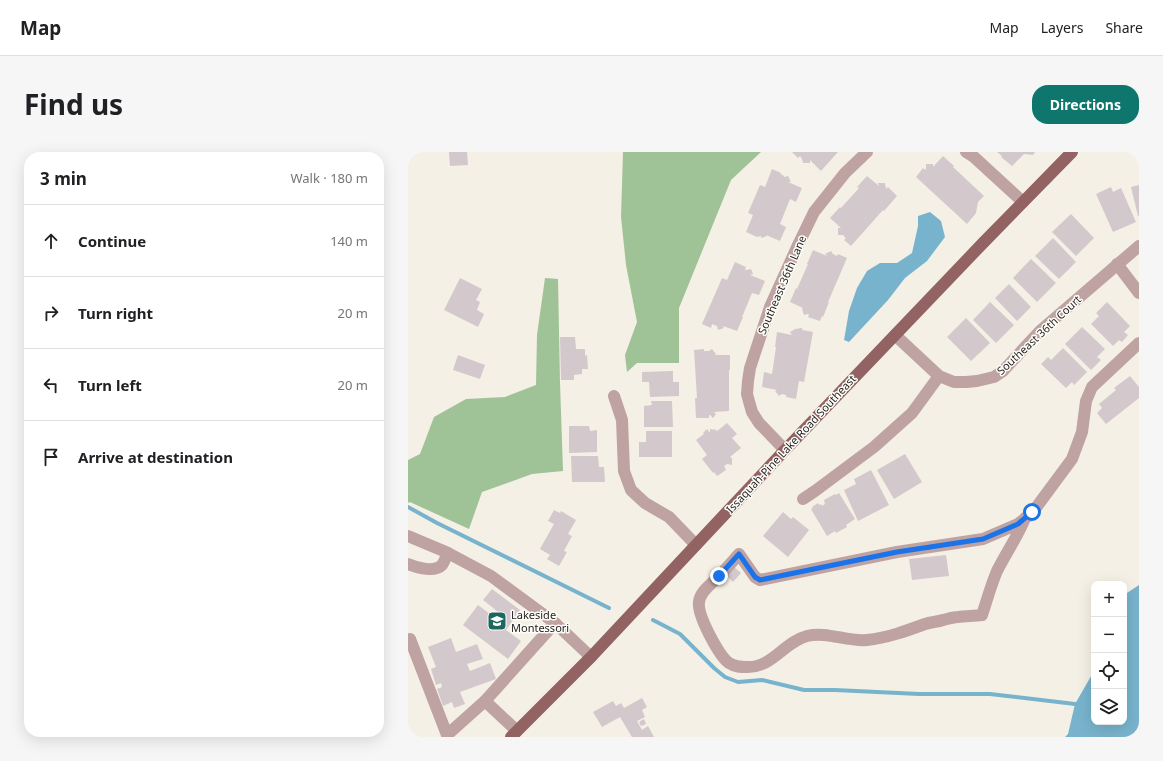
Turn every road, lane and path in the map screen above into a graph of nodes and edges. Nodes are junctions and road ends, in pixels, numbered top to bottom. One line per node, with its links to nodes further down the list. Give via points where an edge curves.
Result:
1 (867, 152): 12 (street, Southeast 36th Lane, via 845,173 814,212 770,308 750,368 747,394 752,412)
2 (966, 152): 4 (street)
3 (1072, 152): 4 (main road, Issaquah-Pine Lake Road Southeast)
4 (1023, 202): 8 (main road, Issaquah-Pine Lake Road Southeast)
5 (1139, 246): 6 (street, Southeast 36th Court)
6 (1117, 264): 7 (street); 10 (street, Southeast 36th Court, via 1040,331 1003,372 977,382 954,382)
7 (1139, 293)
8 (895, 335): 10 (street, Southeast 36th Court); 12 (main road, Issaquah-Pine Lake Road Southeast)
9 (1139, 343): 14 (street, via 1092,387 1086,402 1082,432 1072,459)
10 (939, 376): 13 (street, via 912,413 874,447)
11 (614, 396): 16 (street, via 622,420 624,471 631,490 645,503 669,517)
12 (785, 450): 16 (main road, Issaquah-Pine Lake Road Southeast)
13 (803, 499)
14 (1025, 518): 14 (street, via 1018,524 983,539 897,552 760,580 755,577 739,554 702,594 699,602 700,611 705,626 729,663 749,668 774,658 807,636 866,640 956,617 982,615 991,585)
15 (408, 536): 17 (street)
16 (696, 545): 21 (main road, Issaquah-Pine Lake Road Southeast)
17 (448, 554): 18 (street, via 442,565 436,568 417,568); 19 (street, via 491,576)
18 (408, 564)
19 (556, 623): 21 (street); 22 (street)
20 (410, 639): 22 (street, via 447,735)
21 (590, 658): 23 (main road, Issaquah-Pine Lake Road Southeast)
22 (486, 701): 23 (street)
23 (514, 734)

